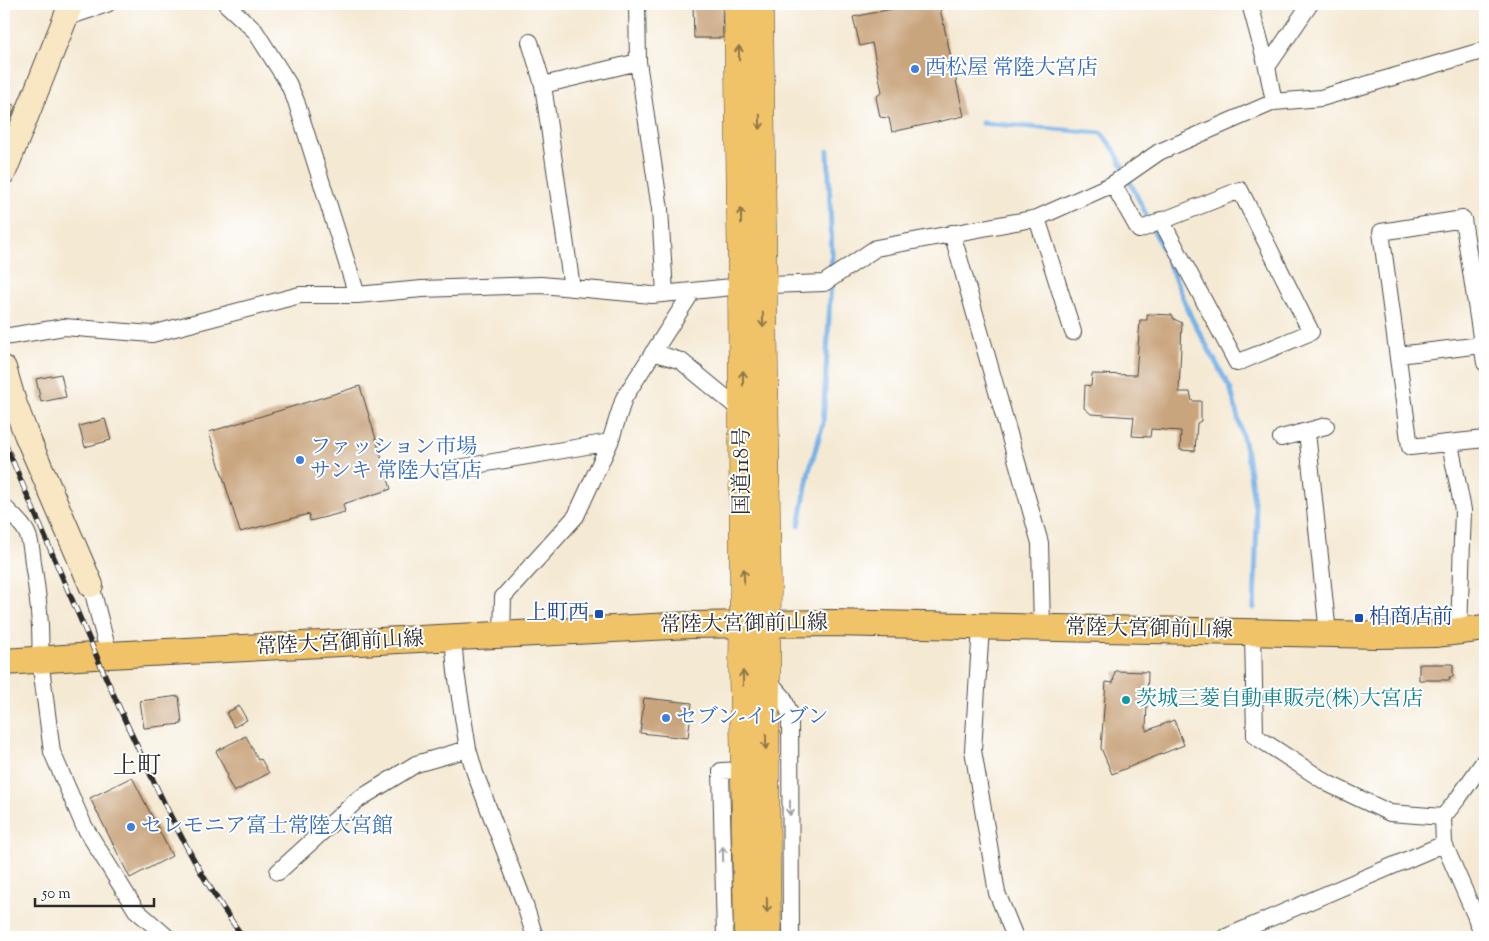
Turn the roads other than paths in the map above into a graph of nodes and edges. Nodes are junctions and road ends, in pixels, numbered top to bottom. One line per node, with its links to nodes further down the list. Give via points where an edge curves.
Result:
1 (106, 4): 8 (street)
2 (226, 4): 24 (street, via 255,31 296,100)
3 (637, 4): 11 (street)
4 (738, 4): 20 (highway, 国道118号, one-way to 4)
5 (758, 4): 20 (highway, 国道118号, one-way to 20)
6 (1250, 4): 12 (street)
7 (1310, 4): 12 (street)
8 (68, 11): 15 (street)
9 (530, 42): 13 (street)
10 (1485, 50): 14 (street, via 1321,98)
11 (638, 62): 13 (street); 23 (street, via 660,209)
12 (1267, 67): 14 (street)
13 (543, 85): 21 (street)
14 (1274, 102): 16 (street, via 1159,152)
15 (4, 172)
16 (1113, 184): 17 (street); 18 (street, via 1139,230)
17 (1037, 218): 19 (street); 25 (street)
18 (1160, 220): 18 (street, via 1240,190 1311,332 1237,364)
19 (952, 233): 20 (street, via 876,248 824,283); 44 (street, via 1040,543)
20 (752, 286): 22 (street); 32 (highway, 国道118号, one-way to 20); 42 (highway, 国道118号, one-way to 42)
21 (572, 288): 23 (street); 24 (street, via 521,286)
22 (692, 292): 23 (street); 28 (street)
23 (665, 294)
24 (357, 295): 26 (street, via 300,295 152,334 64,327)
25 (1073, 332)
26 (4, 337)
27 (1482, 344): 29 (street); 29 (street, via 1463,219 1381,232); 30 (street)
28 (653, 352): 32 (street, via 680,361); 37 (street, via 624,398)
29 (1398, 355): 38 (street, via 1410,448)
30 (1485, 363)
31 (4, 368): 41 (street, via 26,434)
32 (743, 412): 42 (highway, 国道118号, one-way to 32)
33 (1326, 426): 34 (street)
34 (1307, 432): 35 (street); 48 (street)
35 (1281, 438)
36 (1485, 439): 38 (street)
37 (610, 442): 39 (street); 49 (street, via 576,516 503,597)
38 (1450, 444): 46 (street, via 1463,510)
39 (446, 470)
40 (4, 507): 52 (street, via 28,534 39,603)
41 (91, 585): 51 (street)
42 (755, 624): 43 (main road, 常陸大宮御前山線); 49 (main road, 常陸大宮御前山線); 54 (highway, 国道118号); 57 (highway, 国道118号, one-way to 42)
43 (981, 627): 44 (main road, 常陸大宮御前山線); 67 (street, via 973,750 997,893)
44 (1042, 628): 47 (main road, 常陸大宮御前山線)
45 (1485, 628): 46 (main road, 常陸大宮御前山線)
46 (1459, 631): 48 (main road, 常陸大宮御前山線)
47 (1253, 632): 48 (main road, 常陸大宮御前山線); 58 (street, via 1254,736 1329,784 1390,814)
48 (1328, 634)
49 (502, 636): 50 (main road, 常陸大宮御前山線)
50 (453, 638): 51 (main road, 常陸大宮御前山線); 55 (street)
51 (109, 655): 52 (main road, 常陸大宮御前山線)
52 (40, 659): 53 (main road, 常陸大宮御前山線); 61 (street, via 52,752 84,826 136,910)
53 (4, 662)
54 (767, 679): 65 (highway, 国道118号, one-way to 65); 66 (street, one-way to 66, via 783,697 790,714)
55 (468, 749): 60 (street, via 416,764 356,801); 62 (street)
56 (1485, 760): 58 (street)
57 (744, 770): 63 (street, one-way to 57, via 721,771); 64 (highway, 国道118号)
58 (1443, 817): 59 (street)
59 (1444, 844): 68 (street); 69 (street)
60 (278, 872)
61 (167, 937)
62 (535, 937)
63 (725, 937)
64 (748, 937)
65 (768, 937)
66 (791, 937)
67 (1015, 937)
68 (1226, 937)
69 (1482, 937)

